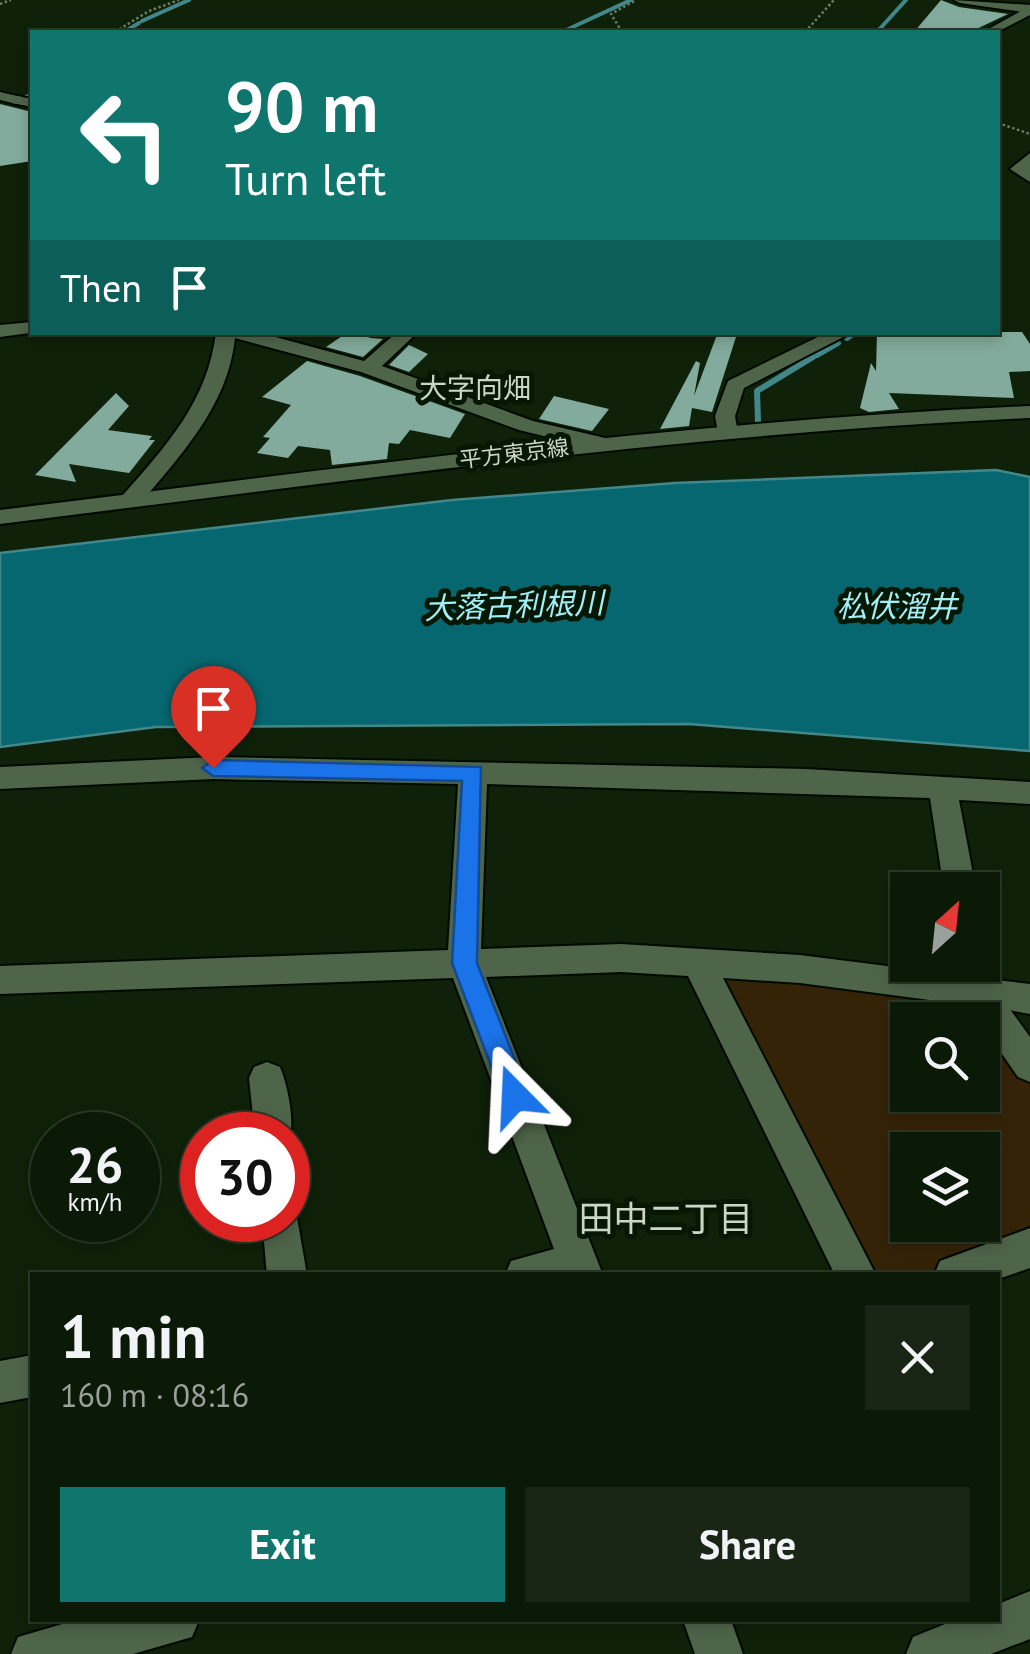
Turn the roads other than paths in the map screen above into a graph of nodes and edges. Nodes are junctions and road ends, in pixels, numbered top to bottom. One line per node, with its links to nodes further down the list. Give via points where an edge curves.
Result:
1 (960, 0): 2 (street)
2 (1030, 10): 3 (street)
3 (993, 30)
4 (0, 96): 5 (street)
5 (25, 101)
6 (1030, 158): 7 (street, via 1018,169)
7 (1030, 177)
8 (30, 328): 9 (street)
9 (0, 331)
10 (229, 335): 18 (street, via 212,396)
11 (241, 335): 14 (street)
12 (406, 335): 14 (street)
13 (838, 335): 16 (street, via 735,385)
14 (368, 368): 17 (street, via 526,426)
15 (1030, 412): 16 (street, 平方東京線)
16 (727, 433): 17 (street, 平方東京線)
17 (597, 443): 18 (street, 平方東京線)
18 (130, 501): 19 (street, 平方東京線)
19 (0, 517)
20 (474, 773): 21 (street, via 213,768); 22 (street); 25 (street)
21 (1, 783)
22 (942, 785): 23 (street); 24 (street)
23 (1030, 793)
24 (957, 872)
25 (464, 963): 26 (street); 28 (street); 37 (street)
26 (698, 963): 27 (street); 39 (street)
27 (890, 974)
28 (0, 980)
29 (978, 982): 32 (street)
30 (985, 982): 31 (street)
31 (1030, 999)
32 (1030, 1066)
33 (267, 1078): 34 (street)
34 (271, 1112)
35 (284, 1242): 38 (street)
36 (1030, 1248): 40 (street)
37 (581, 1270)
38 (287, 1272)
39 (854, 1272)
40 (962, 1272)
41 (30, 1376): 42 (street)
42 (0, 1382)
43 (1030, 1615): 48 (street)
44 (168, 1622): 46 (street)
45 (708, 1622): 47 (street)
46 (35, 1654)
47 (720, 1654)
48 (930, 1654)

